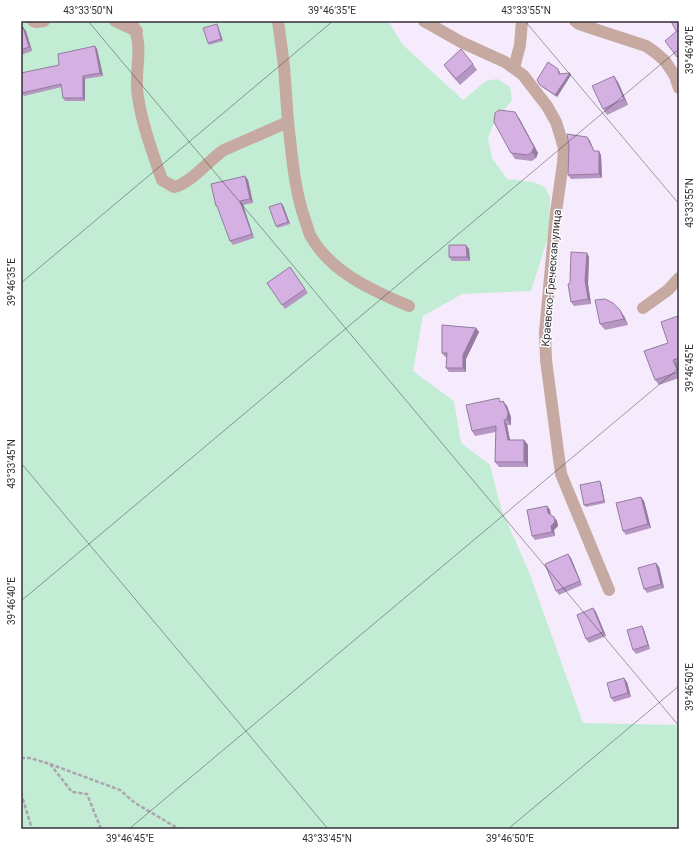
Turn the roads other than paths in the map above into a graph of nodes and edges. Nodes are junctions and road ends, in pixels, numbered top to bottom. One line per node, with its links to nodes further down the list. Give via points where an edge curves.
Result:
1 (32, 21): 2 (street)
2 (44, 21)
3 (115, 21): 8 (street)
4 (278, 21): 11 (street)
5 (424, 21): 9 (street, Краевско-Греческая улица)
6 (522, 21): 9 (street, via 520,45)
7 (575, 21): 10 (street, via 646,46 665,61)
8 (134, 26): 11 (street, via 139,42 136,80 138,96 162,180 168,184 174,187 187,182 224,150)
9 (514, 68): 15 (street, Краевско-Греческая улица, via 523,75 547,106 556,122 564,149 546,325 546,360 561,474)
10 (679, 88)
11 (288, 122): 13 (street, via 295,183 310,234 323,253 344,272 371,290)
12 (679, 278): 14 (street, via 668,290)
13 (409, 306)
14 (643, 308)
15 (609, 590)

